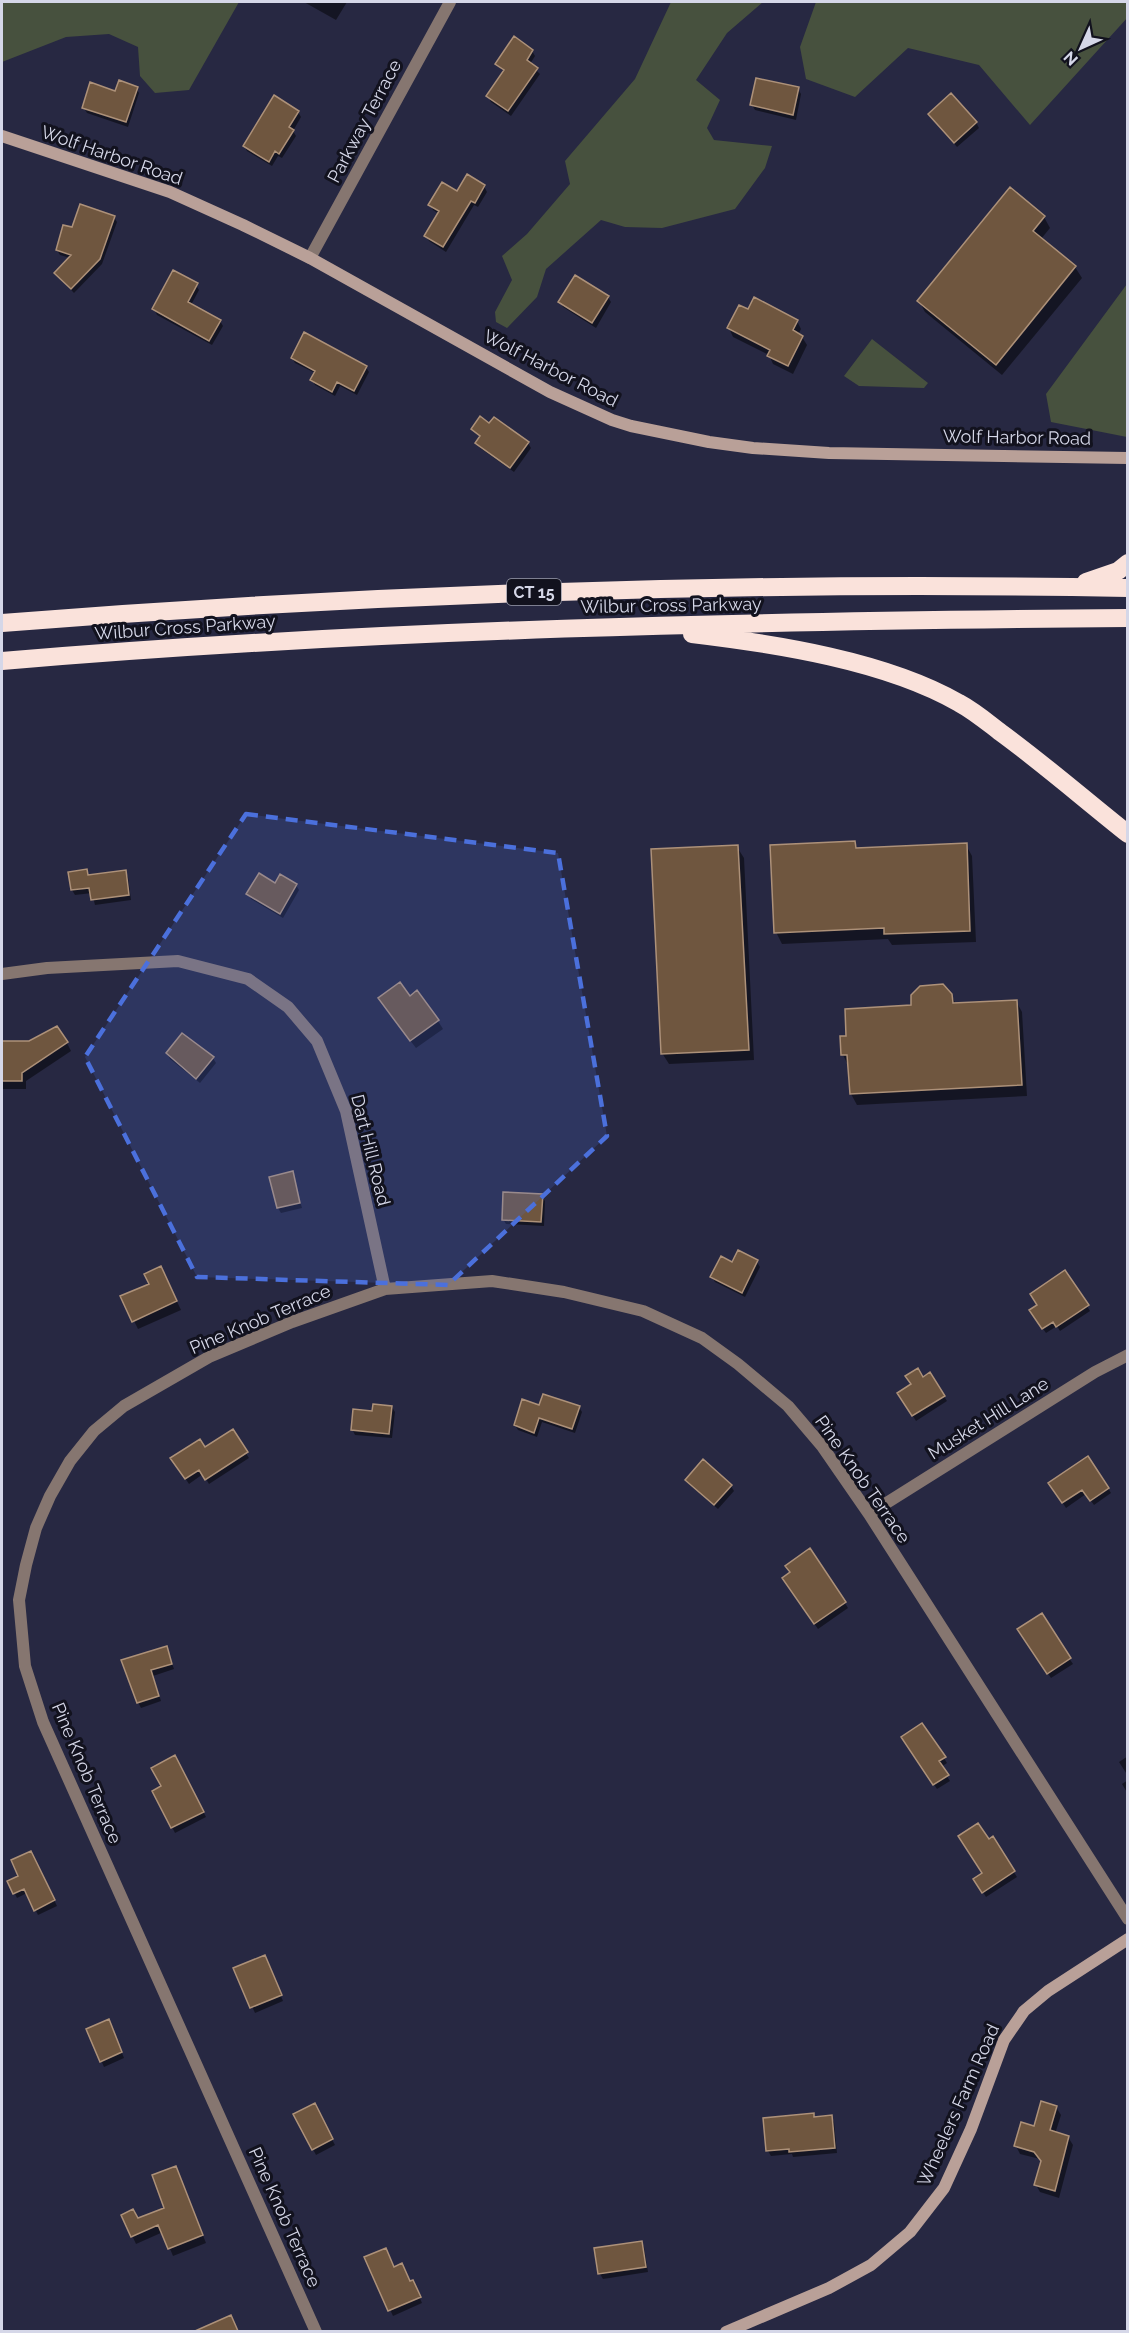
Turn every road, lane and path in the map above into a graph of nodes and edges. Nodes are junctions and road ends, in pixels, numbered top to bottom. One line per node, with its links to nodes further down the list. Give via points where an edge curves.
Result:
1 (450, 2): 3 (street, Parkway Terrace)
2 (2, 136): 3 (street, Wolf Harbor Road, via 170,192)
3 (310, 258): 4 (street, Wolf Harbor Road, via 550,392 631,426 753,448 829,453)
4 (1128, 458)
5 (1128, 562): 6 (highway, via 1118,571)
6 (1067, 587): 7 (highway, Wilbur Cross Parkway / CT 15); 9 (highway, Wilbur Cross Parkway / CT 15, via 708,587 530,592 189,608)
7 (1128, 588)
8 (1128, 618): 10 (highway, Wilbur Cross Parkway / CT 15)
9 (2, 623)
10 (628, 626): 11 (highway, Wilbur Cross Parkway / CT 15, via 163,647); 12 (highway, via 772,645 852,663 938,692 979,715)
11 (2, 661)
12 (1128, 834)
13 (2, 974): 14 (street, Dart Hill Road, via 178,962 248,979 288,1007 317,1041 346,1111)
14 (385, 1288): 16 (street, Pine Knob Terrace, via 492,1281 564,1292 643,1311 702,1338 788,1406 822,1446); 19 (street, Pine Knob Terrace, via 209,1357 124,1406 94,1431 69,1461 50,1496 36,1528 19,1600 25,1666 44,1722)
15 (1128, 1355): 16 (street, Musket Hill Lane)
16 (869, 1514): 17 (street, Pine Knob Terrace)
17 (1128, 1919)
18 (1128, 1939): 20 (street, Wheelers Farm Road, via 1057,1984 1024,2011 1004,2040 944,2188 910,2232 871,2265 829,2288)
19 (316, 2331)
20 (726, 2331)

